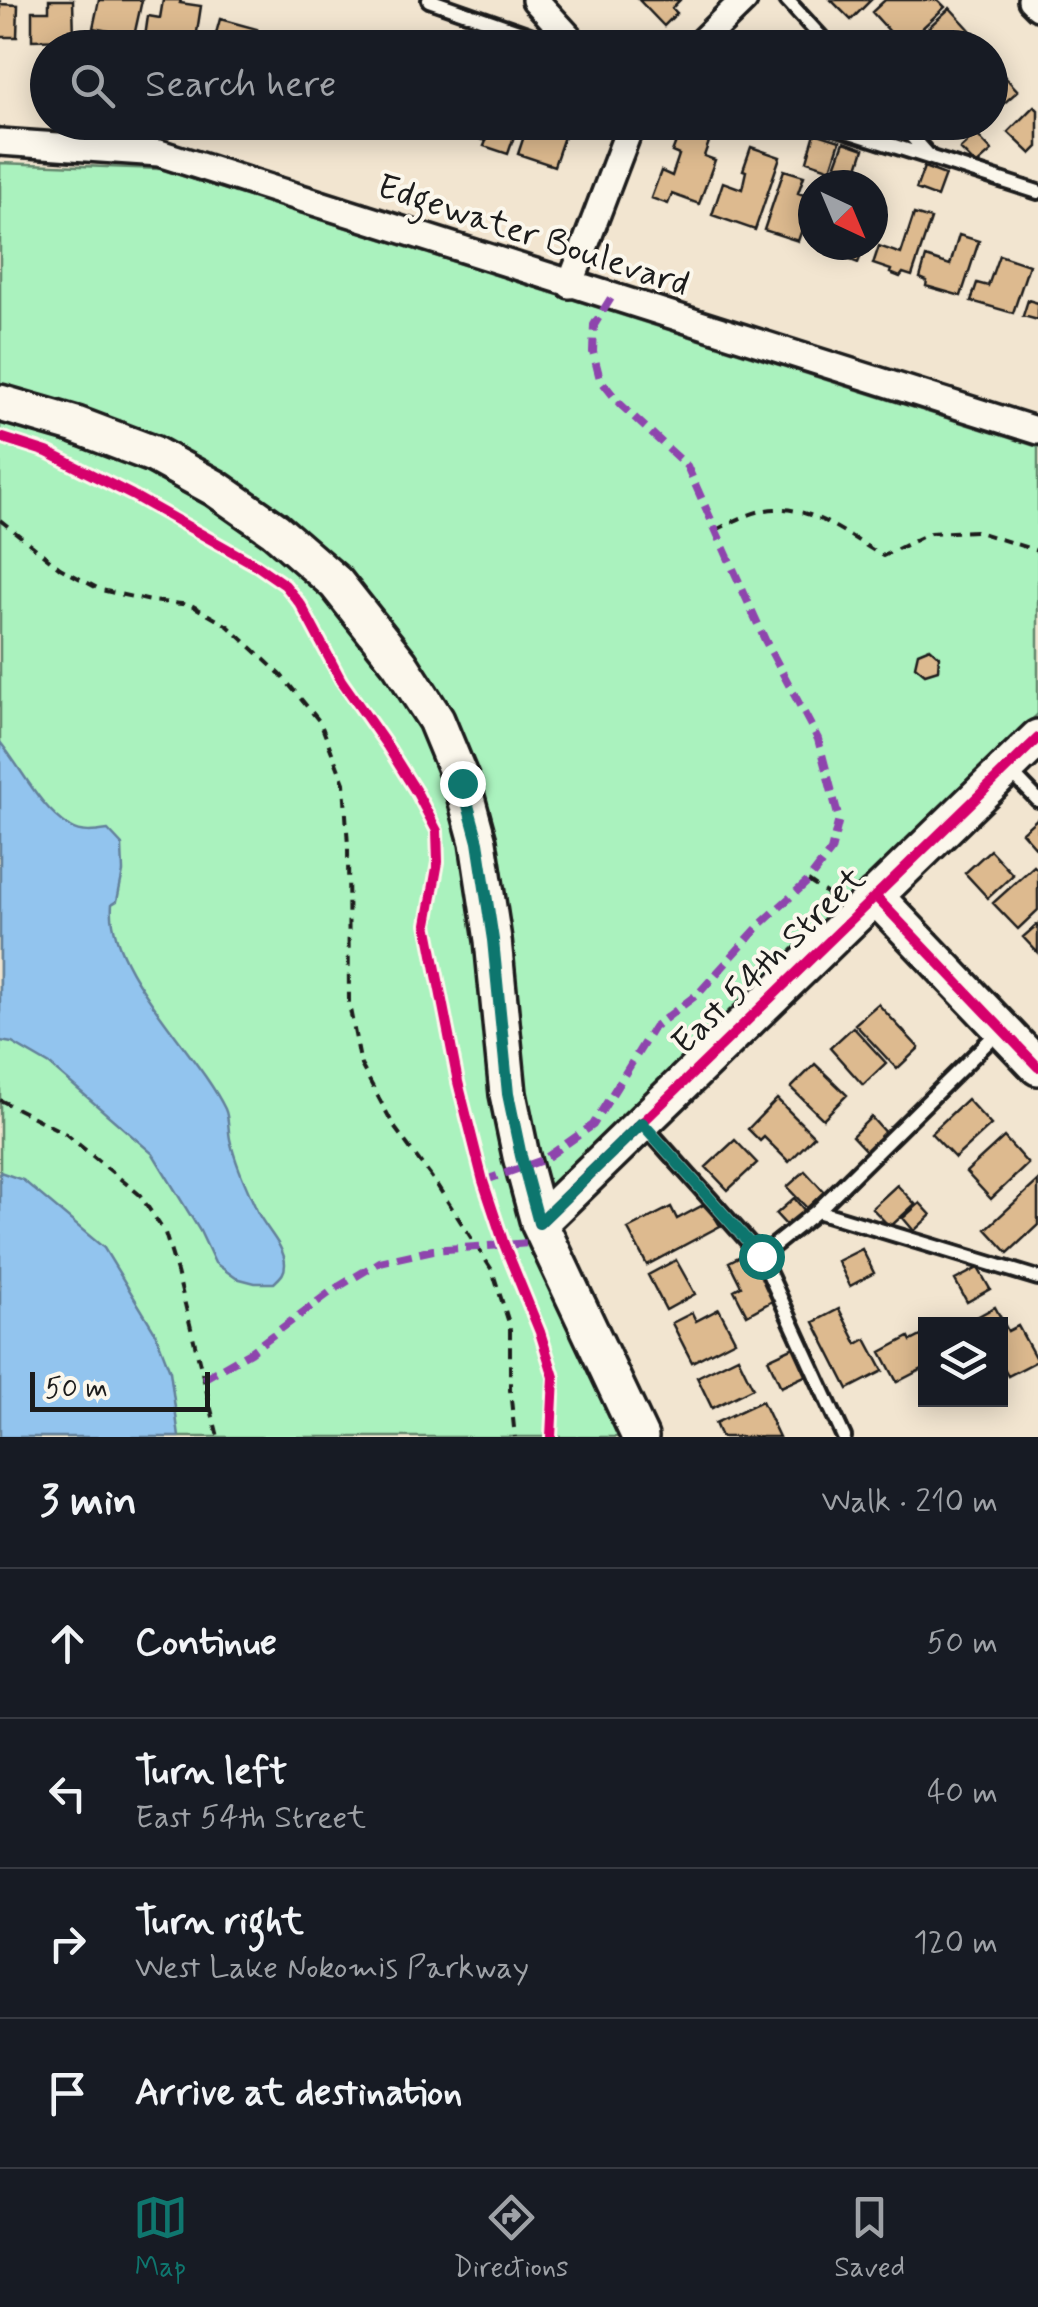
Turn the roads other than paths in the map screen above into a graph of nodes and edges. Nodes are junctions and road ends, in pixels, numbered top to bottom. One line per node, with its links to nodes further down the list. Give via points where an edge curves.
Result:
1 (430, 0): 7 (lane)
2 (535, 0): 8 (street)
3 (744, 0): 9 (street)
4 (788, 0): 10 (lane)
5 (1031, 0): 6 (street)
6 (1038, 7)
7 (516, 30)
8 (562, 30)
9 (713, 30)
10 (814, 30)
11 (625, 140): 17 (street)
12 (882, 140): 15 (lane)
13 (915, 140): 15 (lane)
14 (0, 142): 17 (street, Edgewater Boulevard, via 159,153)
15 (931, 158): 16 (lane)
16 (1038, 192)
17 (570, 285): 19 (street, Edgewater Boulevard)
18 (0, 404): 28 (street, via 152,454 215,488 336,582 400,664 436,720 478,842 508,1094)
19 (1038, 431)
20 (1038, 738): 21 (street, East 54th Street)
21 (1007, 768): 22 (lane); 23 (street, East 54th Street)
22 (1038, 800)
23 (874, 896): 24 (street); 26 (street, East 54th Street)
24 (1001, 1028): 25 (street); 27 (lane)
25 (1038, 1067)
26 (642, 1123): 28 (street, East 54th Street); 29 (lane)
27 (817, 1211): 29 (lane); 30 (lane)
28 (539, 1223): 31 (street)
29 (761, 1256): 32 (lane)
30 (1038, 1278)
31 (640, 1437)
32 (844, 1437)

